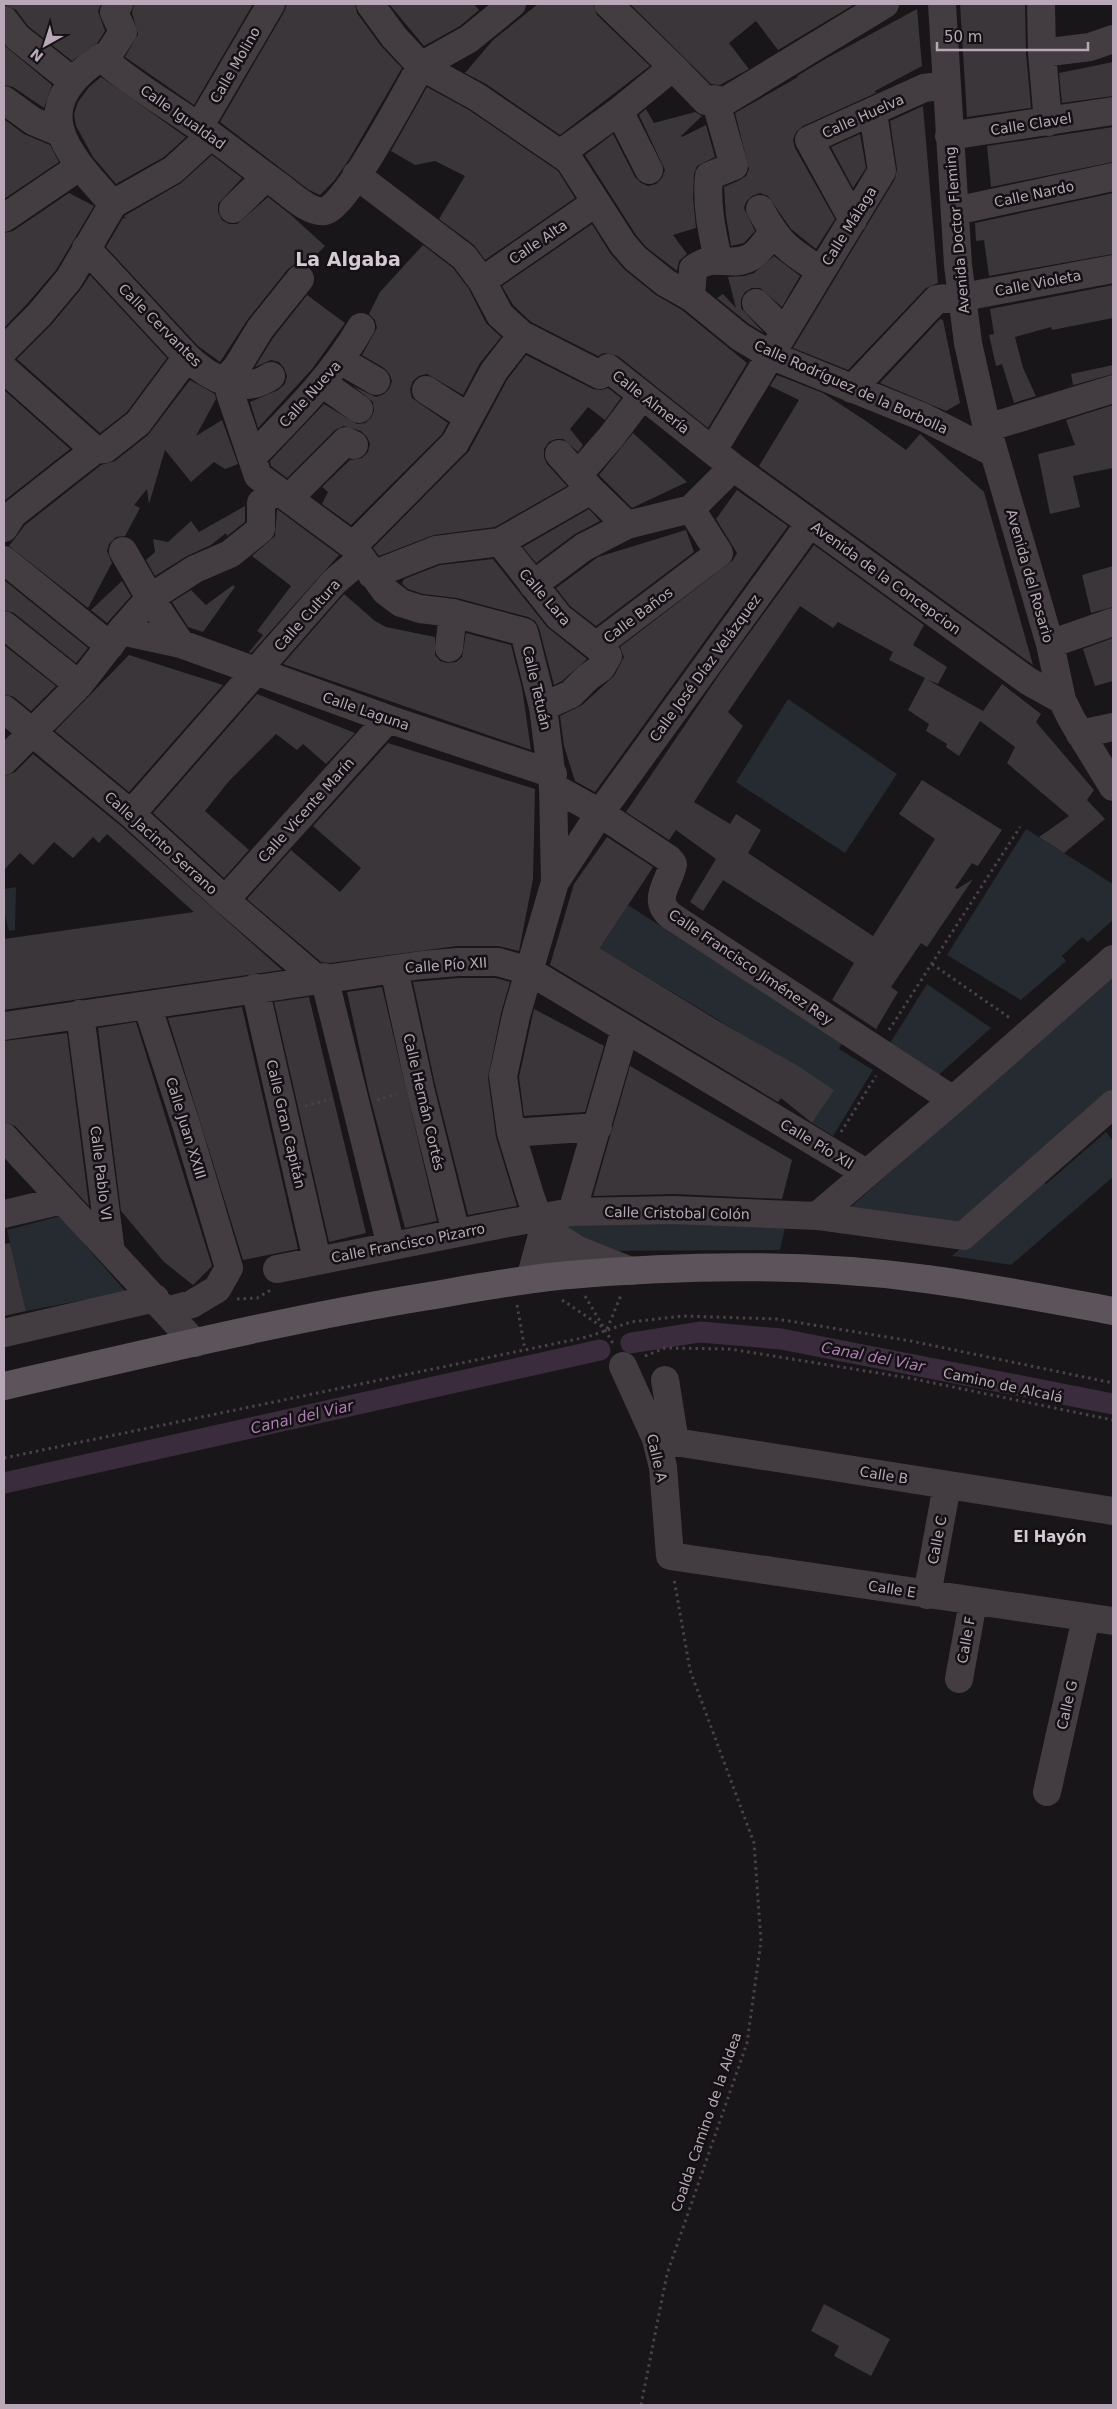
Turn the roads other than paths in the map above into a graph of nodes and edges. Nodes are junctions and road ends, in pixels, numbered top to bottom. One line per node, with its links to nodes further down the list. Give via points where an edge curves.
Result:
1 (119, 4): 12 (street, via 114,12 123,32)
2 (271, 4): 24 (street, Calle Molino)
3 (370, 4): 13 (street, Calle Rodríguez de la Borbolla)
4 (608, 4): 14 (street)
5 (885, 4): 17 (street, via 727,100)
6 (942, 4): 16 (street, Avenida Doctor Fleming)
7 (1041, 4): 11 (street)
8 (504, 6): 13 (street, via 469,39)
9 (4, 20): 15 (street, via 17,37)
10 (1113, 39): 11 (street, via 1090,47)
11 (1042, 53): 22 (street)
12 (102, 59): 15 (street); 24 (street, Calle Igualdad)
13 (421, 66): 26 (street, Calle Rodríguez de la Borbolla, via 477,97); 29 (street)
14 (673, 67): 17 (street, via 706,101); 20 (street)
15 (71, 80): 23 (street, via 60,98)
16 (947, 85): 21 (street, Calle Huelva, via 924,88); 25 (street, Avenida Doctor Fleming)
17 (715, 99): 39 (street, via 734,166 709,176 709,218)
18 (4, 100): 23 (street, via 32,121)
19 (1113, 110): 22 (street, Calle Clavel)
20 (619, 111): 26 (street); 28 (street)
21 (873, 112): 37 (street, Calle Málaga, via 882,171); 37 (street, Calle Huelva, via 809,140)
22 (1048, 122): 25 (street, Calle Clavel)
23 (59, 132): 27 (street)
24 (205, 132): 30 (street, Calle Igualdad); 33 (street, Calle Molino, via 174,170)
25 (949, 136): 35 (street, Avenida Doctor Fleming)
26 (561, 153): 32 (street, Calle Rodríguez de la Borbolla)
27 (79, 167): 33 (street); 36 (street)
28 (649, 170)
29 (356, 175): 30 (street, Calle Igualdad, via 340,200 325,211 316,211); 43 (street, Calle Almería, via 464,257)
30 (266, 176): 34 (street)
31 (1113, 177): 35 (street, Calle Nardo)
32 (595, 203): 43 (street, Calle Alta); 45 (street, Calle Rodríguez de la Borbolla, via 635,258 666,284)
33 (113, 204): 38 (street)
34 (233, 208)
35 (955, 211): 44 (street, Avenida Doctor Fleming)
36 (4, 218)
37 (852, 220): 41 (street, Calle Málaga)
38 (86, 248): 51 (street, Calle Cervantes); 53 (street, via 69,279 39,315)
39 (718, 259): 41 (street, via 726,262 751,258 767,221 788,250); 45 (street, via 701,262 693,269)
40 (1113, 269): 44 (street, Calle Violeta)
41 (821, 271): 48 (street, Calle Málaga)
42 (300, 279): 57 (street, via 260,329)
43 (482, 281): 49 (street, Calle Almería, via 500,315)
44 (963, 297): 58 (street, Calle Violeta, via 937,299); 64 (street, Avenida Doctor Fleming, via 968,343)
45 (691, 298): 50 (street, Calle Rodríguez de la Borbolla)
46 (756, 303): 48 (street)
47 (361, 327): 52 (street, Calle Nueva)
48 (784, 331): 50 (street, Calle Málaga)
49 (522, 335): 61 (street, Calle Almería, via 600,375 608,368); 63 (street, Calle Cultura, via 494,371)
50 (770, 355): 58 (street, Calle Rodríguez de la Borbolla); 69 (street, Calle Málaga)
51 (187, 357): 57 (street, Calle Cervantes); 66 (street, via 138,423 105,449)
52 (340, 360): 55 (street); 56 (street, Calle Nueva)
53 (5, 367): 66 (street)
54 (271, 376): 57 (street, Calle Cervantes, via 256,385)
55 (376, 382)
56 (322, 383): 62 (street); 68 (street, Calle Nueva)
57 (227, 387): 68 (street)
58 (852, 388): 64 (street, Calle Rodríguez de la Borbolla)
59 (1113, 389): 64 (street)
60 (426, 390): 63 (street)
61 (642, 396): 69 (street, Calle Almería); 70 (street, via 611,437)
62 (358, 408)
63 (468, 417): 79 (street, Calle Cultura, via 455,443 414,467)
64 (991, 441): 87 (street, Avenida del Rosario)
65 (354, 445): 71 (street, via 346,440)
66 (95, 450): 73 (street)
67 (559, 454): 70 (street)
68 (252, 457): 71 (street, via 258,476)
69 (723, 459): 72 (street, Calle Málaga); 74 (street, Avenida de la Concepcion)
70 (585, 483): 75 (street); 76 (street)
71 (283, 493): 79 (street); 81 (street, via 261,503 261,529 230,554 195,570)
72 (692, 509): 75 (street); 88 (street, Calle Baños, via 719,553)
73 (7, 517)
74 (810, 522): 92 (street, Avenida de la Concepcion, via 1028,681); 102 (street, Calle José Díaz Velázquez)
75 (627, 525): 80 (street, via 584,547)
76 (500, 542): 79 (street); 80 (street, Calle Lara)
77 (123, 551): 81 (street)
78 (4, 560): 85 (street)
79 (362, 560): 82 (street, Calle Tetuán, via 385,591 402,603 420,610); 90 (street, Calle Cultura, via 334,582)
80 (533, 584): 88 (street, Calle Lara, via 559,617)
81 (150, 598): 85 (street); 86 (street)
82 (453, 613): 89 (street); 93 (street, Calle Tetuán, via 524,632)
83 (1113, 622): 87 (street)
84 (4, 625): 91 (street)
85 (115, 638): 86 (street, Calle Laguna); 91 (street)
86 (181, 644): 90 (street, Calle Laguna)
87 (1050, 644): 92 (street, Avenida del Rosario)
88 (596, 646): 93 (street, Calle Baños, via 608,656 601,668 588,676 572,694)
89 (449, 648)
90 (256, 673): 95 (street, Calle Laguna); 103 (street, Calle Cultura)
91 (79, 685): 97 (street)
92 (1062, 700): 98 (street, Avenida del Rosario)
93 (543, 707): 100 (street, Calle Tetuán)
94 (4, 709): 97 (street, Calle Jacinto Serrano)
95 (388, 719): 100 (street, Calle Laguna); 105 (street, Calle Vicente Marín)
96 (1113, 727): 98 (street)
97 (32, 732): 99 (street); 103 (street, Calle Jacinto Serrano)
98 (1080, 734): 101 (street, Avenida del Rosario)
99 (4, 761)
100 (553, 781): 102 (street); 104 (street, Calle José Díaz Velázquez)
101 (1113, 787)
102 (600, 813): 104 (street, Calle José Díaz Velázquez); 115 (street, Calle Francisco Jiménez Rey, via 673,864 660,899 666,912)
103 (131, 814): 105 (street, Calle Jacinto Serrano)
104 (555, 882): 108 (street, Calle José Díaz Velázquez)
105 (225, 900): 109 (street, Calle Jacinto Serrano)
106 (1113, 959): 115 (street)
107 (394, 969): 108 (street, Calle Pío XII, via 458,962 498,962); 109 (street, Calle Pío XII); 126 (street, Calle Hernán Cortés)
108 (529, 971): 114 (street, Calle Pío XII); 118 (street, Calle José Díaz Velázquez, via 503,1076)
109 (320, 978): 110 (street, Calle Pío XII); 127 (street)
110 (255, 988): 111 (street, Calle Pío XII); 129 (street, Calle Gran Capitán)
111 (147, 1005): 112 (street, Calle Pío XII); 135 (street, Calle Juan XXIII, via 229,1268 216,1289 192,1304)
112 (80, 1014): 113 (street, Calle Pío XII); 128 (street, Calle Pablo VI)
113 (4, 1026)
114 (625, 1029): 117 (street); 120 (street, Calle Pío XII)
115 (954, 1100): 120 (street)
116 (1113, 1104): 124 (street, Calle Cristobal Colón, via 963,1236)
117 (598, 1127): 118 (street); 122 (street)
118 (511, 1133): 125 (street, Calle José Díaz Velázquez)
119 (4, 1137): 121 (street)
120 (866, 1173): 124 (street)
121 (63, 1200): 123 (street); 128 (street)
122 (572, 1212): 124 (street, Calle Cristobal Colón, via 674,1210); 125 (street, Calle Cristobal Colón)
123 (4, 1214)
124 (817, 1216)
125 (541, 1223): 126 (street, Calle Francisco Pizarro); 132 (street, via 578,1250); 133 (street); 134 (street, Calle José Díaz Velázquez)
126 (456, 1234): 127 (street, Calle Francisco Pizarro)
127 (392, 1246): 129 (street, Calle Francisco Pizarro)
128 (111, 1252): 135 (street)
129 (317, 1260): 131 (street, Calle Francisco Pizarro)
130 (738, 1268): 132 (main road); 136 (main road, via 802,1268 919,1278); 137 (main road, via 926,1292 1010,1306)
131 (277, 1269)
132 (631, 1271): 134 (main road)
133 (530, 1279): 134 (main road); 139 (main road, via 337,1311)
134 (566, 1287)
135 (161, 1304): 138 (street); 139 (street)
136 (1113, 1311)
137 (1113, 1329)
138 (4, 1333)
139 (195, 1343): 142 (main road)
140 (623, 1366): 143 (street, Calle A)
141 (665, 1380): 143 (street, Calle A)
142 (4, 1386)
143 (665, 1440): 144 (street, Calle B); 146 (street, Calle A, via 663,1467)
144 (947, 1485): 145 (street, Calle B); 147 (street, Calle C)
145 (1113, 1511)
146 (670, 1556): 147 (street, Calle E)
147 (927, 1595): 148 (street, Calle E)
148 (973, 1602): 149 (street, Calle E); 151 (street, Calle F)
149 (1086, 1618): 150 (street, Calle E); 152 (street, Calle G)
150 (1113, 1621)
151 (959, 1679)
152 (1047, 1792)

